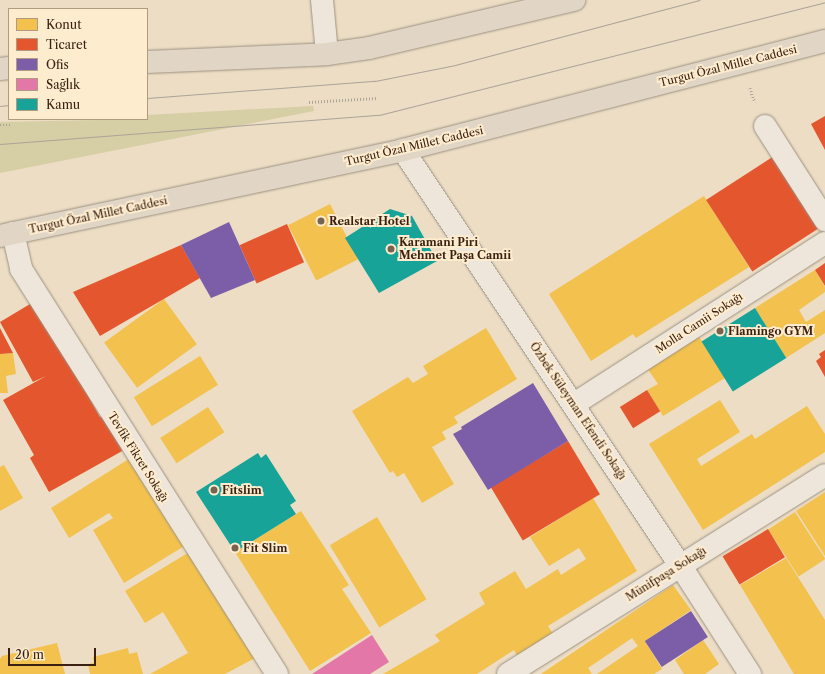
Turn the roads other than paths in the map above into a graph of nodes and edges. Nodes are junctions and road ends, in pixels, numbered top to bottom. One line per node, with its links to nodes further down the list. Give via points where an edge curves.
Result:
1 (322, 0): 4 (street)
2 (574, 0): 4 (main road, via 392,45)
3 (825, 41): 7 (main road, Turgut Özal Millet Caddesi)
4 (327, 54): 5 (main road)
5 (148, 62)
6 (766, 126): 8 (street)
7 (403, 150): 9 (main road, Turgut Özal Millet Caddesi); 11 (street, Özbek Süleyman Efendi Sokağı)
8 (825, 220)
9 (6, 235): 14 (street, Tevfik Fikret Sokağı, via 21,270)
10 (825, 243): 11 (street, Molla Camii Sokağı)
11 (574, 404): 13 (street, Özbek Süleyman Efendi Sokağı)
12 (825, 475): 13 (street, Münifpaşa Sokağı)
13 (680, 565): 15 (street, Münifpaşa Sokağı); 16 (street, Özbek Süleyman Efendi Sokağı)
14 (276, 674)
15 (508, 674)
16 (750, 674)

